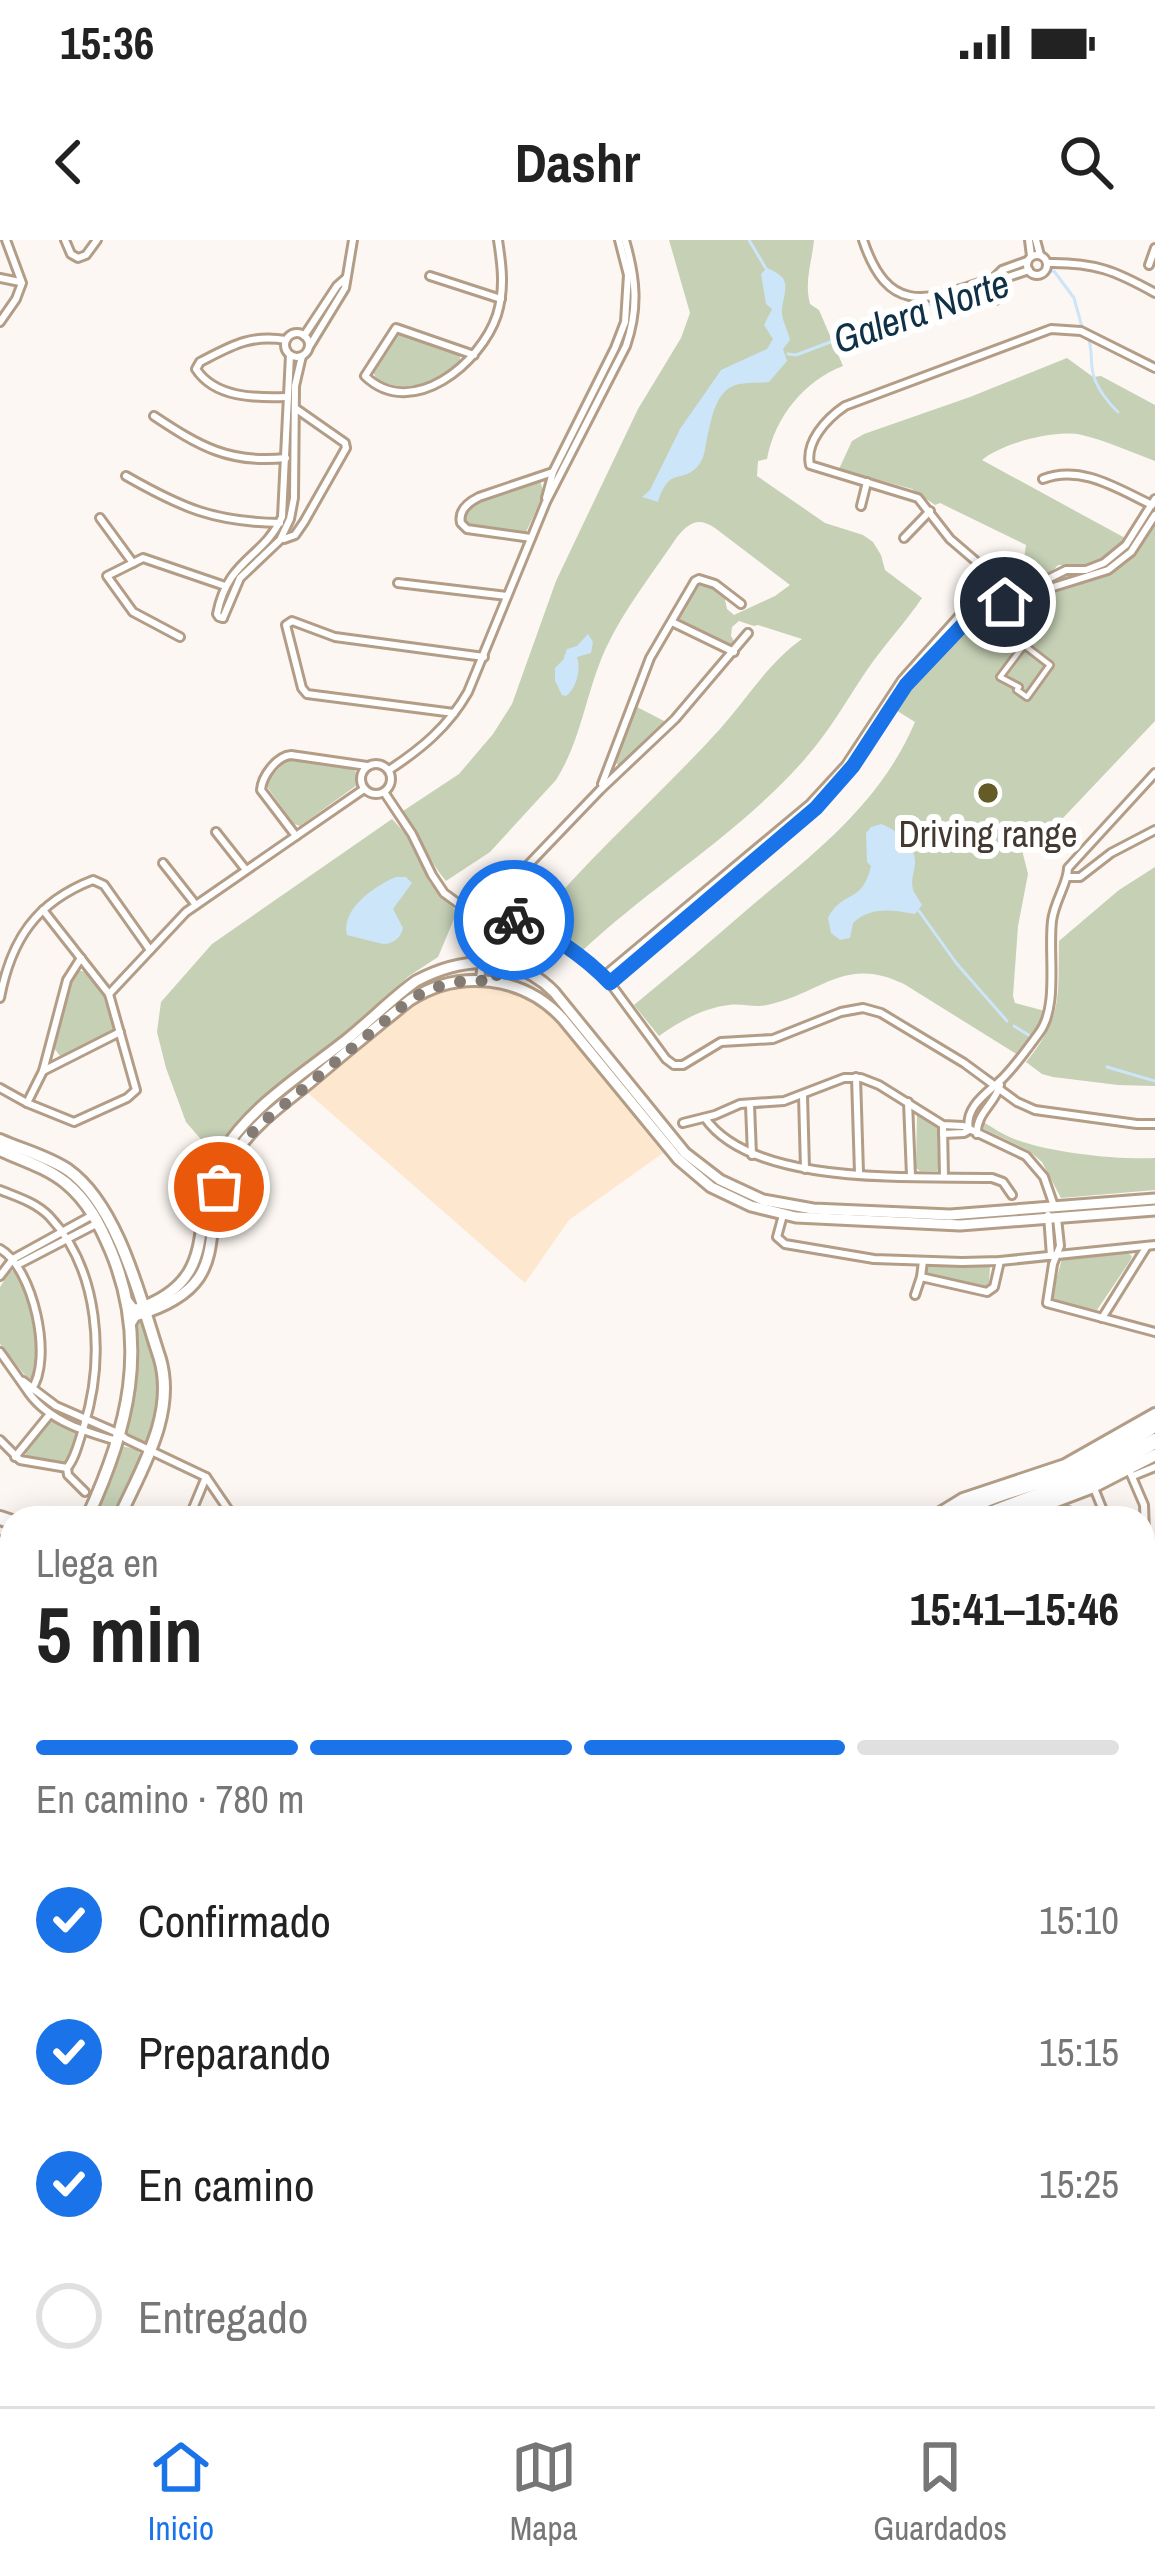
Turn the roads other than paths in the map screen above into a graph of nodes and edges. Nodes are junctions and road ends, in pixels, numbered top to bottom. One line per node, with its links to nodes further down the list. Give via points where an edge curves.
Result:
1 (5, 240): 17 (street)
2 (65, 240): 3 (street, via 78,258)
3 (97, 240)
4 (353, 240): 15 (street)
5 (498, 240): 19 (street)
6 (622, 240): 33 (street, via 625,322); 37 (street, via 636,289 631,332)
7 (863, 240): 16 (street, via 880,276 906,295 937,298)
8 (1033, 240): 10 (street)
9 (1155, 248): 12 (street)
10 (1032, 260): 11 (street); 11 (street, via 1034,274); 16 (street)
11 (1048, 263): 18 (street, via 1107,268)
12 (1149, 265)
13 (430, 276): 19 (street)
14 (0, 278): 17 (street)
15 (346, 278): 22 (street); 24 (street)
16 (990, 279): 20 (street)
17 (22, 283): 21 (street)
18 (1155, 293)
19 (501, 299): 26 (street)
20 (996, 300)
21 (0, 322)
22 (304, 336): 23 (street); 24 (street)
23 (286, 340): 25 (street); 29 (street, via 243,341 196,369 227,392)
24 (309, 346): 27 (street)
25 (290, 355): 27 (street); 29 (street)
26 (474, 355): 26 (street, via 419,390 391,389 365,376 396,328)
27 (302, 356): 30 (street)
28 (1155, 368): 36 (street, via 1081,331 1051,329 845,406 823,426 807,460)
29 (286, 397): 32 (street)
30 (295, 408): 45 (street, via 293,509); 45 (street, via 346,448 295,535)
31 (154, 416): 32 (street, via 225,456)
32 (286, 458): 42 (street)
33 (553, 472): 37 (street); 43 (street, via 478,496 461,514 467,529)
34 (126, 476): 42 (street, via 194,511)
35 (1043, 479): 39 (street, via 1076,473)
36 (866, 482): 38 (street); 40 (street, via 911,494)
37 (546, 502): 43 (street)
38 (861, 506)
39 (1154, 506): 49 (street, via 1112,559); 52 (street, via 1131,552 1113,568)
40 (930, 511): 44 (street); 47 (street)
41 (100, 518): 46 (street)
42 (280, 523): 50 (street)
43 (531, 538): 51 (street)
44 (904, 538)
45 (280, 540): 50 (street, via 240,578 220,618)
46 (133, 563): 50 (street, via 143,558); 56 (street, via 107,576 116,591 133,612)
47 (979, 563): 49 (street); 52 (street)
48 (398, 583): 51 (street)
49 (1040, 583): 52 (street)
50 (225, 586)
51 (507, 596): 58 (street)
52 (1003, 598): 82 (street, via 976,611 906,685 816,808)
53 (740, 604): 54 (street, via 699,579)
54 (670, 621): 57 (street); 65 (street)
55 (748, 633): 57 (street)
56 (180, 637)
57 (734, 652): 65 (street)
58 (484, 657): 60 (street); 60 (street, via 286,625 307,694)
59 (1051, 665): 59 (street, via 1024,645 1000,676 1027,697)
60 (454, 713): 62 (street)
61 (367, 766): 62 (street); 64 (street); 69 (street, via 281,758 261,790)
62 (389, 770): 66 (street)
63 (1155, 772): 72 (street, via 1070,865)
64 (364, 789): 66 (street); 69 (street)
65 (600, 790): 75 (street)
66 (384, 792): 75 (street, via 444,893 461,908)
67 (1155, 830): 72 (street)
68 (216, 832): 71 (street)
69 (296, 836): 71 (street)
70 (163, 863): 73 (street)
71 (246, 870): 73 (street)
72 (1068, 878): 90 (street, via 1052,918 1047,1021)
73 (196, 905): 77 (street)
74 (43, 910): 77 (street, via 97,881); 78 (street); 85 (street, via 12,953)
75 (491, 912): 76 (street); 79 (street)
76 (502, 918): 80 (street); 82 (street, via 538,928)
77 (151, 950): 84 (street)
78 (81, 958): 84 (street); 88 (street)
79 (480, 961): 80 (street); 81 (street); 125 (street, via 416,982 246,1122 211,1178 194,1264)
80 (498, 963): 83 (street); 87 (street, via 548,986)
81 (480, 980): 83 (street); 125 (street, via 415,996 252,1132 219,1187 206,1264 184,1294)
82 (607, 980): 90 (street, via 674,1065 721,1042 773,1039 863,1008)
83 (496, 982): 87 (street, via 547,1003)
84 (109, 994): 86 (street)
85 (0, 998)
86 (120, 1032): 88 (street); 94 (street, via 135,1093 78,1121)
87 (597, 1054): 112 (street, via 685,1153 763,1200 950,1215); 113 (street, via 688,1169 737,1201)
88 (43, 1071): 94 (street)
89 (856, 1078): 92 (street); 93 (street); 105 (street)
90 (998, 1085): 98 (street, via 1046,1113); 100 (street)
91 (0, 1088): 94 (street)
92 (803, 1095): 95 (street); 104 (street)
93 (908, 1102): 99 (street); 106 (street)
94 (27, 1103)
95 (750, 1104): 96 (street); 103 (street)
96 (705, 1118): 97 (street); 103 (street)
97 (683, 1123)
98 (1155, 1124)
99 (943, 1130): 100 (street); 107 (street)
100 (973, 1132): 112 (street, via 1032,1161)
101 (0, 1140): 125 (main road, via 54,1162 89,1189)
102 (0, 1150): 114 (main road, via 55,1175)
103 (752, 1155): 104 (street)
104 (805, 1168): 105 (street)
105 (859, 1173): 106 (street)
106 (911, 1176): 107 (street)
107 (944, 1177): 109 (street, via 998,1179)
108 (0, 1190): 115 (street, via 40,1209)
109 (1012, 1195)
110 (1155, 1199): 112 (street)
111 (1155, 1210): 112 (street)
112 (1052, 1211): 113 (street, via 941,1225); 118 (street)
113 (783, 1215): 119 (street, via 777,1237 785,1244)
114 (96, 1219): 115 (street); 125 (main road)
115 (64, 1236): 121 (street); 133 (street, via 94,1329 95,1378)
116 (1151, 1245): 118 (street); 126 (street)
117 (0, 1249): 121 (street)
118 (1054, 1257): 120 (street); 126 (street, via 1048,1305)
119 (923, 1261): 120 (street); 123 (street)
120 (1000, 1261): 123 (street, via 987,1292)
121 (14, 1262): 122 (street); 129 (street, via 39,1335)
122 (0, 1276)
123 (921, 1276): 124 (street)
124 (915, 1295)
125 (145, 1308): 134 (main road, via 130,1324); 137 (main road, via 166,1390)
126 (1102, 1318): 127 (street)
127 (1155, 1332)
128 (0, 1352): 129 (street)
129 (31, 1390): 130 (street)
130 (53, 1410): 133 (street); 139 (street)
131 (1155, 1414): 150 (main road, via 1065,1465)
132 (1155, 1424): 151 (highway, via 1086,1465)
133 (84, 1425): 134 (street); 141 (street)
134 (121, 1438): 137 (street); 146 (main road)
135 (0, 1440): 139 (street)
136 (1155, 1441): 152 (highway)
137 (149, 1450): 143 (street); 147 (main road)
138 (1155, 1455): 142 (main road)
139 (15, 1457): 141 (street)
140 (1155, 1467): 142 (street)
141 (67, 1468): 145 (street)
142 (1131, 1473): 144 (main road); 155 (street)
143 (206, 1477): 148 (street); 149 (street)
144 (1093, 1486): 153 (main road); 154 (street)
145 (85, 1492)
146 (92, 1506)
147 (124, 1506)
148 (194, 1506)
149 (226, 1506)
150 (952, 1506)
151 (972, 1506)
152 (1011, 1506)
153 (1042, 1506)
154 (1101, 1506)
155 (1144, 1506)

